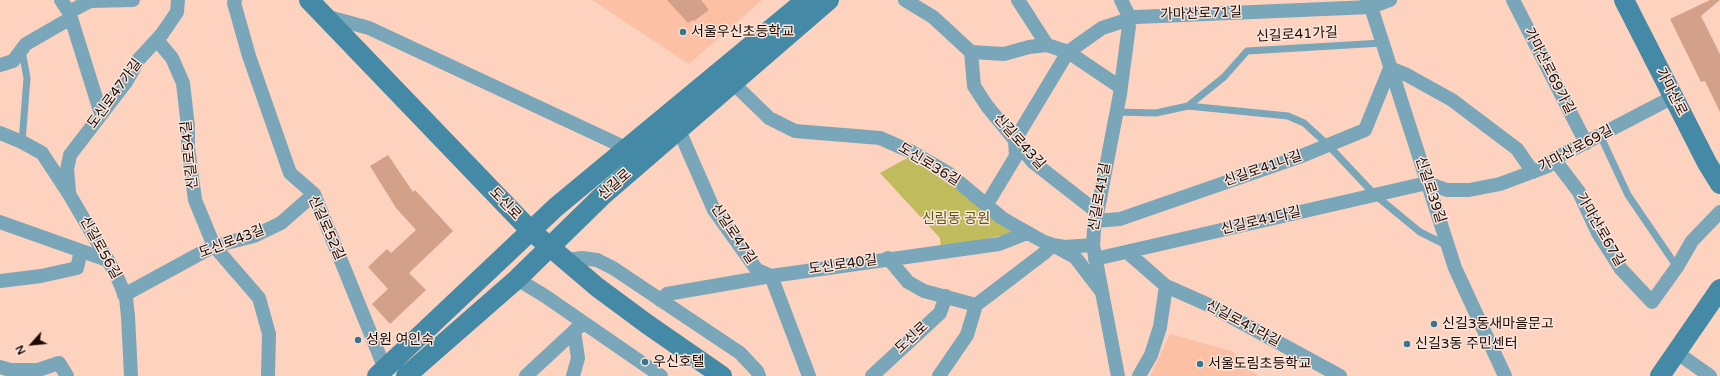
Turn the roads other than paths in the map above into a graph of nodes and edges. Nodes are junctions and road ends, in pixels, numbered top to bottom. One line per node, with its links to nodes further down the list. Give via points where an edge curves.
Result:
1 (61, 0): 2 (street, via 69,12 90,1)
2 (133, 0)
3 (178, 0): 16 (street, 도신로47가길, via 177,12)
4 (235, 0): 43 (street, 신길로52길, via 249,56 290,173)
5 (806, 0): 37 (main road, 신길로)
6 (829, 0): 24 (main road, 신길로)
7 (906, 0): 20 (street, via 933,17)
8 (1018, 0): 18 (street)
9 (1122, 0): 15 (street)
10 (1390, 0): 13 (street, 가마산로71길)
11 (1513, 0): 35 (street, 가마산로69가길)
12 (1624, 0): 26 (main road, 가마산로)
13 (1369, 3): 15 (street, 가마산로71길); 17 (street, 신길로39길)
14 (316, 5): 37 (street, 신길로); 49 (main road, 도신로)
15 (1130, 18): 21 (street, via 1102,28); 25 (street, 신길로41길)
16 (157, 40): 29 (street, 도신로47가길, via 139,59 126,82); 53 (street, 신길로54길, via 172,58 183,83 195,200)
17 (1382, 43): 23 (street, 신길로39길); 27 (lane, 신길로41가길, via 1247,51 1224,77)
18 (1047, 45): 20 (street, via 1004,54); 21 (street)
19 (22, 50): 22 (street, via 13,61); 29 (street, via 26,44 71,18); 34 (lane, via 27,78)
20 (971, 52): 33 (street, 신길로43길, via 974,86)
21 (1068, 52): 25 (street); 33 (street)
22 (0, 66)
23 (1390, 68): 36 (street, 신길로41나길, via 1365,130); 39 (street, via 1452,100 1517,149); 40 (street, 신길로39길)
24 (733, 83): 30 (main road, 신길로); 45 (street, 도신로36길, via 769,118 795,131 880,138 912,152 948,173)
25 (1120, 87): 28 (street, 신길로41길)
26 (1673, 97): 32 (street, 가마산로69길); 41 (main road, 가마산로)
27 (1188, 106): 28 (lane, 신길로41가길, via 1156,113); 36 (lane, via 1288,116 1304,123)
28 (1116, 112): 47 (street, 신길로41길)
29 (101, 114): 42 (street, 도신로47가길, via 70,155 67,170)
30 (679, 130): 55 (main road, 신길로, via 602,196); 63 (street, 신길로47길, via 714,210 757,270)
31 (0, 133): 34 (street, 신길로56길)
32 (1600, 135): 35 (street, 가마산로69길); 62 (lane, via 1628,194)
33 (1015, 140): 45 (street, via 1016,156); 47 (street, 신길로43길, via 1033,162)
34 (22, 142): 42 (street, 신길로56길, via 42,153)
35 (1586, 143): 38 (street, 가마산로69길)
36 (1328, 145): 44 (lane); 47 (street, 신길로41나길, via 1120,218)
37 (626, 148): 49 (main road, 신길로)
38 (1554, 159): 39 (street, 가마산로69길, via 1548,166); 62 (street, 가마산로67길, via 1579,192 1598,233 1621,268 1652,302)
39 (1533, 172): 40 (street, 가마산로69길, via 1500,184 1469,190 1447,190)
40 (1427, 183): 44 (street, 신길로41다길); 54 (street, 신길로39길)
41 (1720, 184)
42 (70, 194): 60 (street, 신길로56길)
43 (314, 194): 53 (street, 도신로43길, via 281,223 254,236); 76 (street, 신길로52길)
44 (1375, 195): 54 (lane, via 1420,232); 57 (street, 신길로41다길)
45 (987, 204): 50 (street, 도신로36길, via 1002,218)
46 (1720, 212): 62 (street, 가마산로67길, via 1692,241)
47 (1096, 217): 52 (street, 신길로41길)
48 (0, 222): 56 (street)
49 (530, 230): 55 (main road, 도신로); 76 (main road, 신길로)
50 (1027, 232): 51 (street, 도신로36길); 58 (street, 도신로40길, via 998,244)
51 (1053, 244): 52 (street, 도신로36길, via 1065,247); 68 (street, 도신로36길, via 1075,257); 72 (street)
52 (1093, 245): 59 (street, 신길로41길)
53 (214, 246): 69 (street, 도신로43길); 79 (street, 신길로54길, via 259,298 269,334)
54 (1448, 246): 92 (street, 신길로39길, via 1455,268)
55 (550, 247): 61 (main road, 도신로); 64 (main road, 신길로)
56 (81, 251): 60 (street); 65 (street, via 77,268)
57 (1127, 252): 59 (street, 신길로41다길); 66 (street, 신길로41라길)
58 (888, 258): 63 (street, 도신로40길); 70 (street, via 908,282 924,292)
59 (1095, 259): 68 (street, 신길로41길)
60 (107, 260): 69 (street, 신길로56길)
61 (566, 260): 71 (street, via 597,260); 84 (main road, 도신로, via 647,324)
62 (1677, 267)
63 (772, 276): 71 (street, 도신로40길, via 667,294); 86 (street)
64 (517, 279): 73 (street, via 546,296); 80 (main road, 신길로)
65 (0, 281)
66 (1166, 286): 90 (street, via 1160,326 1150,355); 91 (street, 신길로41라길, via 1211,306)
67 (1720, 288): 74 (main road)
68 (1101, 291): 89 (street, 신길로41길)
69 (124, 295): 78 (street, 신길로56길, via 128,316)
70 (946, 296): 72 (street); 87 (street, 도신로, via 940,313)
71 (660, 300): 85 (street, via 740,353 757,371)
72 (976, 305): 88 (street, via 967,335)
73 (578, 327): 81 (street); 82 (street, via 578,358); 83 (street)
74 (1676, 352): 93 (main road); 94 (street)
75 (0, 368): 77 (street, via 38,370 59,363)
76 (381, 373)
77 (67, 376)
78 (131, 376)
79 (268, 376)
80 (406, 376)
81 (526, 376)
82 (573, 376)
83 (661, 376)
84 (722, 376)
85 (758, 376)
86 (809, 376)
87 (872, 376)
88 (939, 376)
89 (1118, 376)
90 (1139, 376)
91 (1340, 376)
92 (1505, 376)
93 (1660, 376)
94 (1710, 376)

